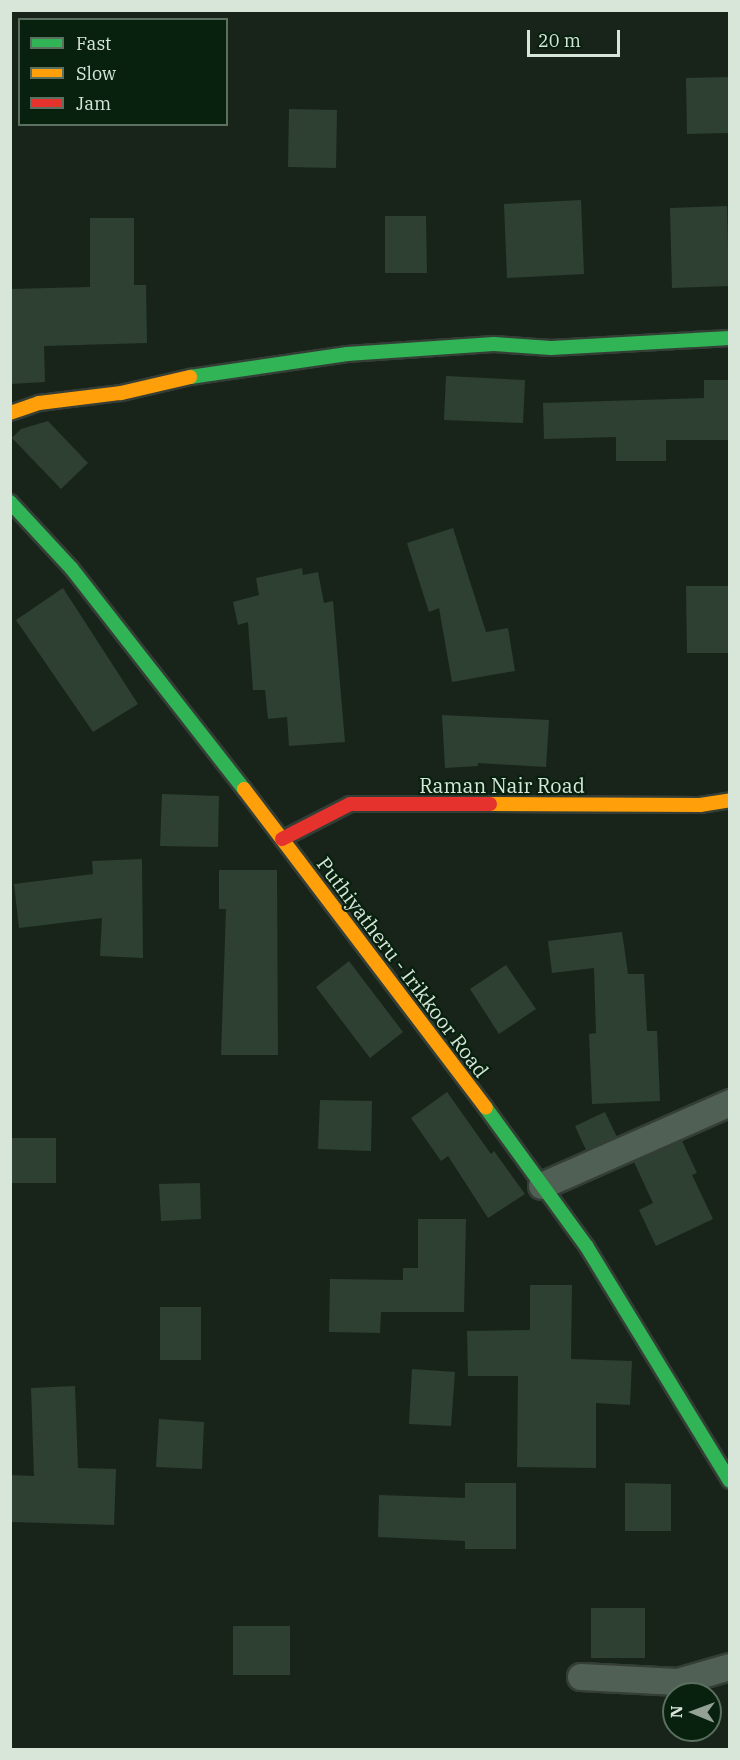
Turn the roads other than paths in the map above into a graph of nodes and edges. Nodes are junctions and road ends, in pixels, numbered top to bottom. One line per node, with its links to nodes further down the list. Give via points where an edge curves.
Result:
1 (729, 338): 2 (main road, via 551,348 494,344 347,354 200,375 121,393 39,403)
2 (10, 413)
3 (10, 502): 5 (main road, Puthiyatheru - Irikkoor Road, via 79,578)
4 (729, 800): 5 (main road, Raman Nair Road, via 700,805 350,804)
5 (282, 839): 7 (main road, Puthiyatheru - Irikkoor Road)
6 (729, 1103): 7 (street)
7 (542, 1186): 8 (main road, Puthiyatheru - Irikkoor Road, via 598,1265)
8 (729, 1481)
9 (729, 1667): 10 (street, via 678,1682)
10 (580, 1677)

